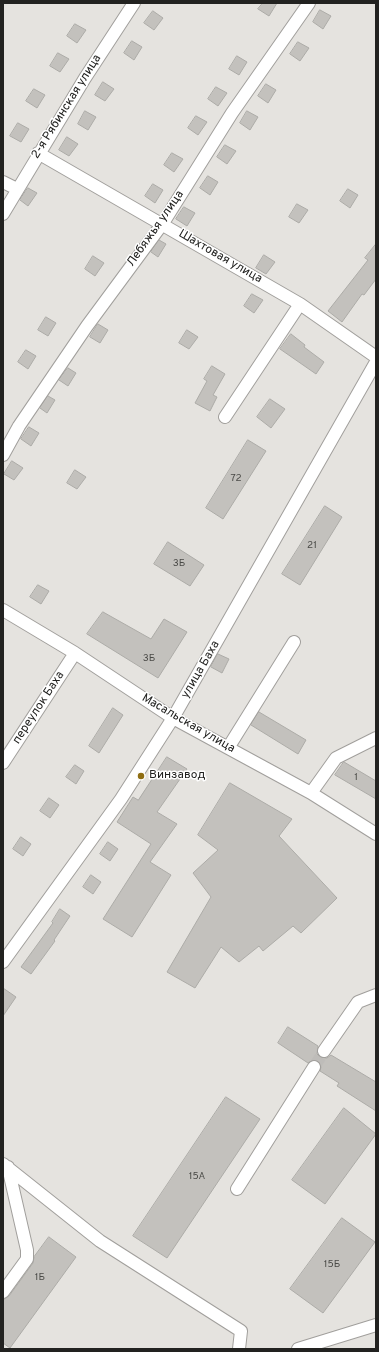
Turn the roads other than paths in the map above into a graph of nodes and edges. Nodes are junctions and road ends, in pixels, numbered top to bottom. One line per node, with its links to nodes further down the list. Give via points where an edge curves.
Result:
1 (308, 3): 7 (street, Лебяжья улица, via 232,113)
2 (132, 4): 3 (street, 2-я Рябинская улица)
3 (38, 153): 5 (street, 2-я Рябинская улица); 7 (street, Шахтовая улица)
4 (3, 182): 5 (street)
5 (17, 189): 6 (street, 2-я Рябинская улица)
6 (3, 214)
7 (163, 223): 8 (street, Шахтовая улица); 12 (street, Лебяжья улица, via 87,326 19,426)
8 (300, 304): 9 (street, Шахтовая улица); 11 (street)
9 (376, 357)
10 (376, 362): 16 (street, улица Баха)
11 (225, 418)
12 (3, 455)
13 (3, 610): 15 (street, Масальская улица)
14 (294, 642): 18 (street)
15 (75, 653): 16 (street, Масальская улица); 19 (street, переулок Баха)
16 (173, 718): 18 (street, Масальская улица); 22 (street, улица Баха, via 121,799)
17 (376, 738): 20 (street, via 336,758)
18 (228, 748): 20 (street, Масальская улица)
19 (3, 763)
20 (311, 793): 21 (street, Масальская улица)
21 (376, 834)
22 (3, 962)
23 (376, 995): 24 (street, via 358,1002)
24 (324, 1051)
25 (314, 1067): 27 (street)
26 (5, 1165): 28 (street, via 28,1250 27,1259); 30 (street, via 100,1241 241,1332)
27 (237, 1189)
28 (3, 1292)
29 (376, 1325): 31 (street)
30 (239, 1349)
31 (298, 1349)

